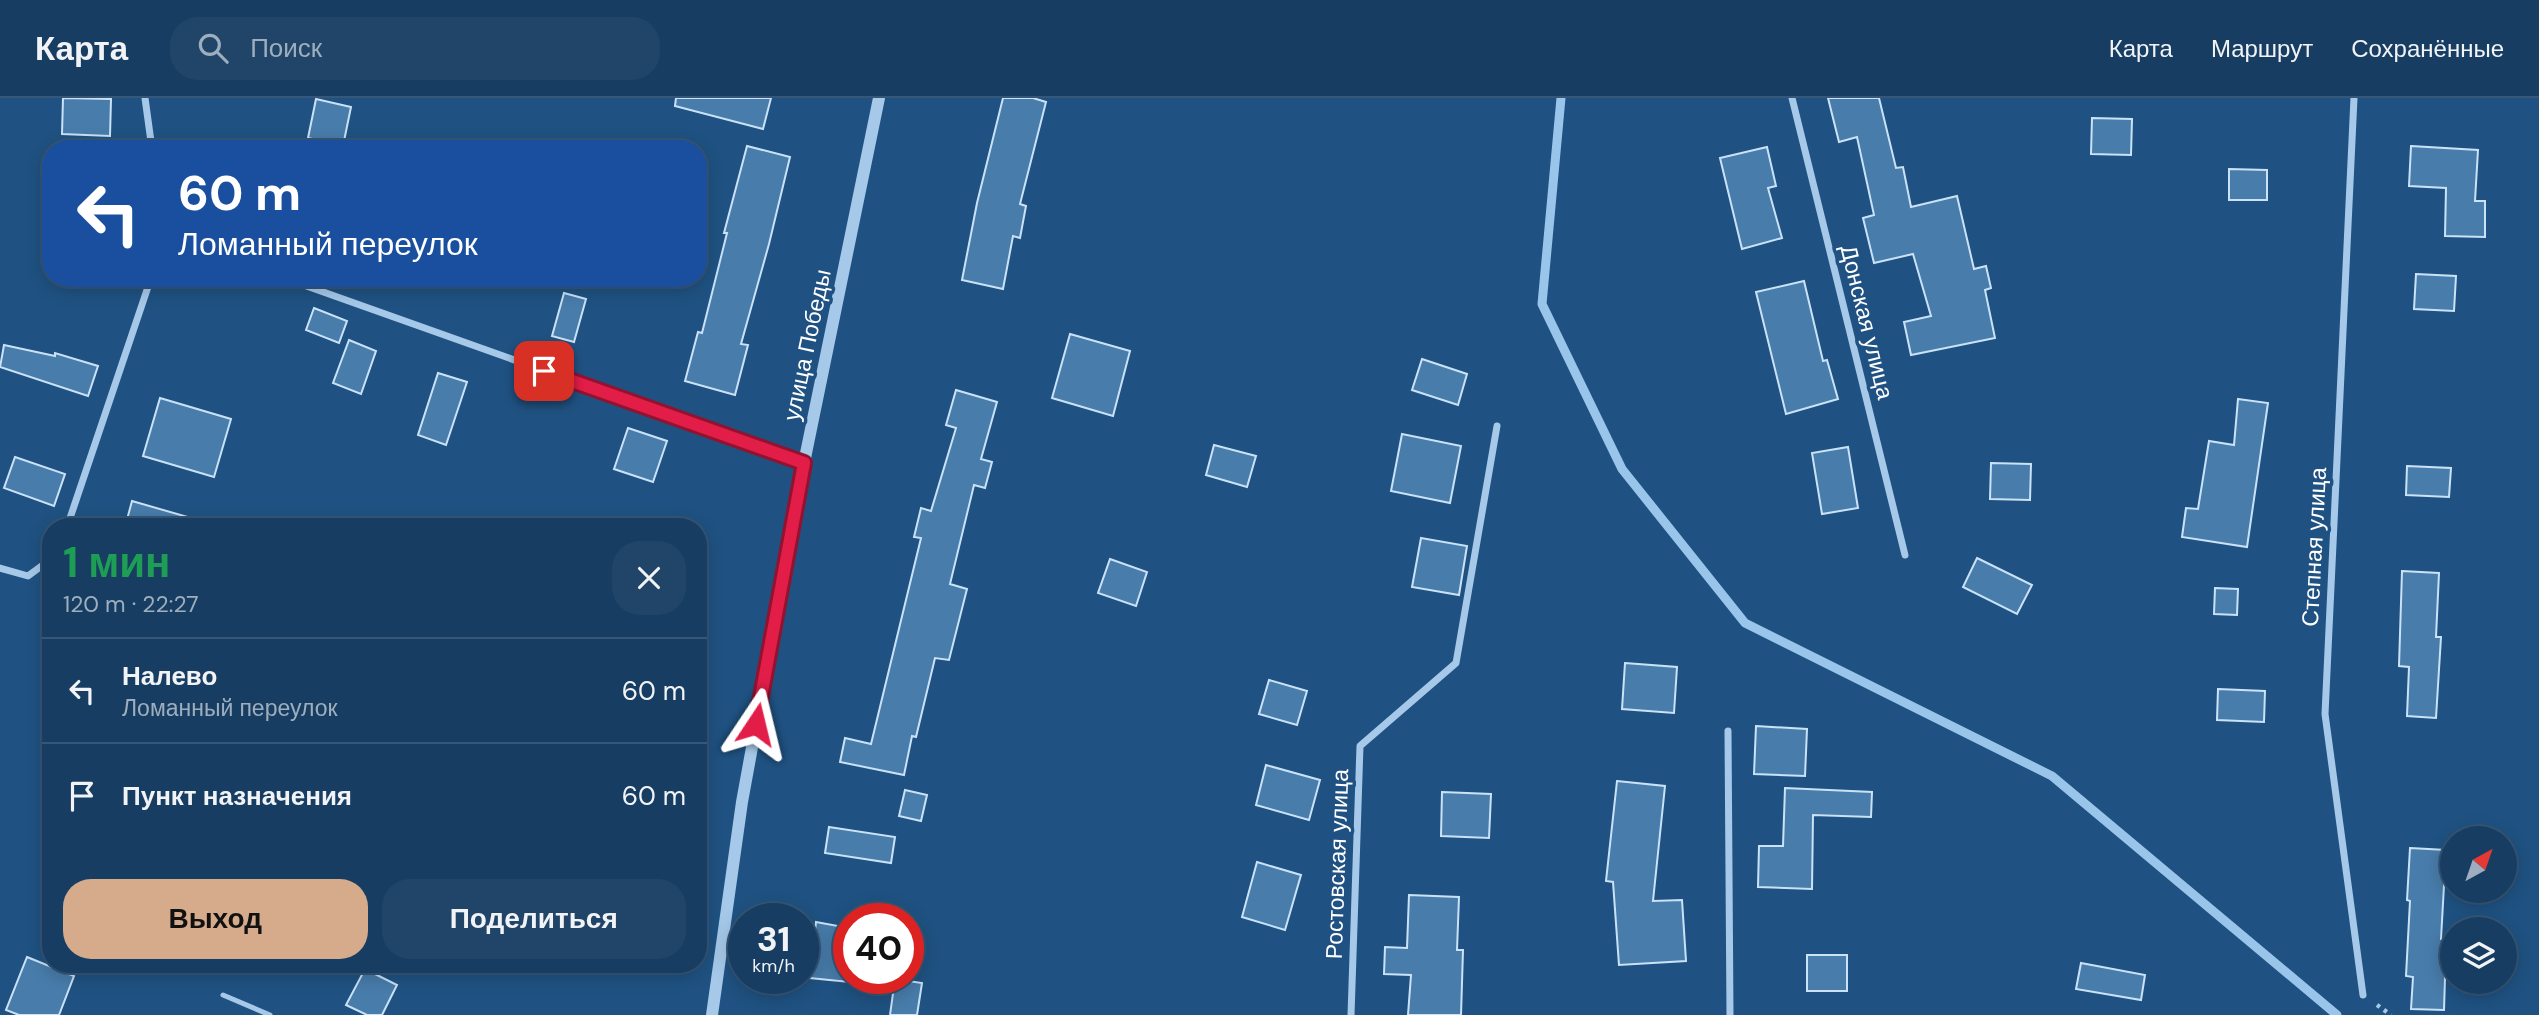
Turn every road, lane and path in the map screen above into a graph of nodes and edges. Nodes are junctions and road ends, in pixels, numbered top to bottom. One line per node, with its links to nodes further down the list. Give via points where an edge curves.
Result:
1 (145, 98): 5 (street)
2 (880, 98): 9 (street, улица Победы)
3 (1792, 98): 11 (street, Донская улица)
4 (2354, 98): 16 (street, Степная улица, via 2325,715)
5 (151, 140)
6 (148, 287): 10 (street)
7 (309, 287): 9 (street)
8 (1497, 426): 19 (street, Ростовская улица, via 1456,663 1360,746)
9 (804, 463): 18 (street, улица Победы, via 742,802)
10 (70, 518)
11 (1905, 555)
12 (42, 566): 13 (street, via 28,576)
13 (0, 568)
14 (1728, 730): 20 (street)
15 (223, 995): 17 (lane)
16 (2362, 995)
17 (270, 1015)
18 (712, 1015)
19 (1351, 1015)
20 (1730, 1015)

